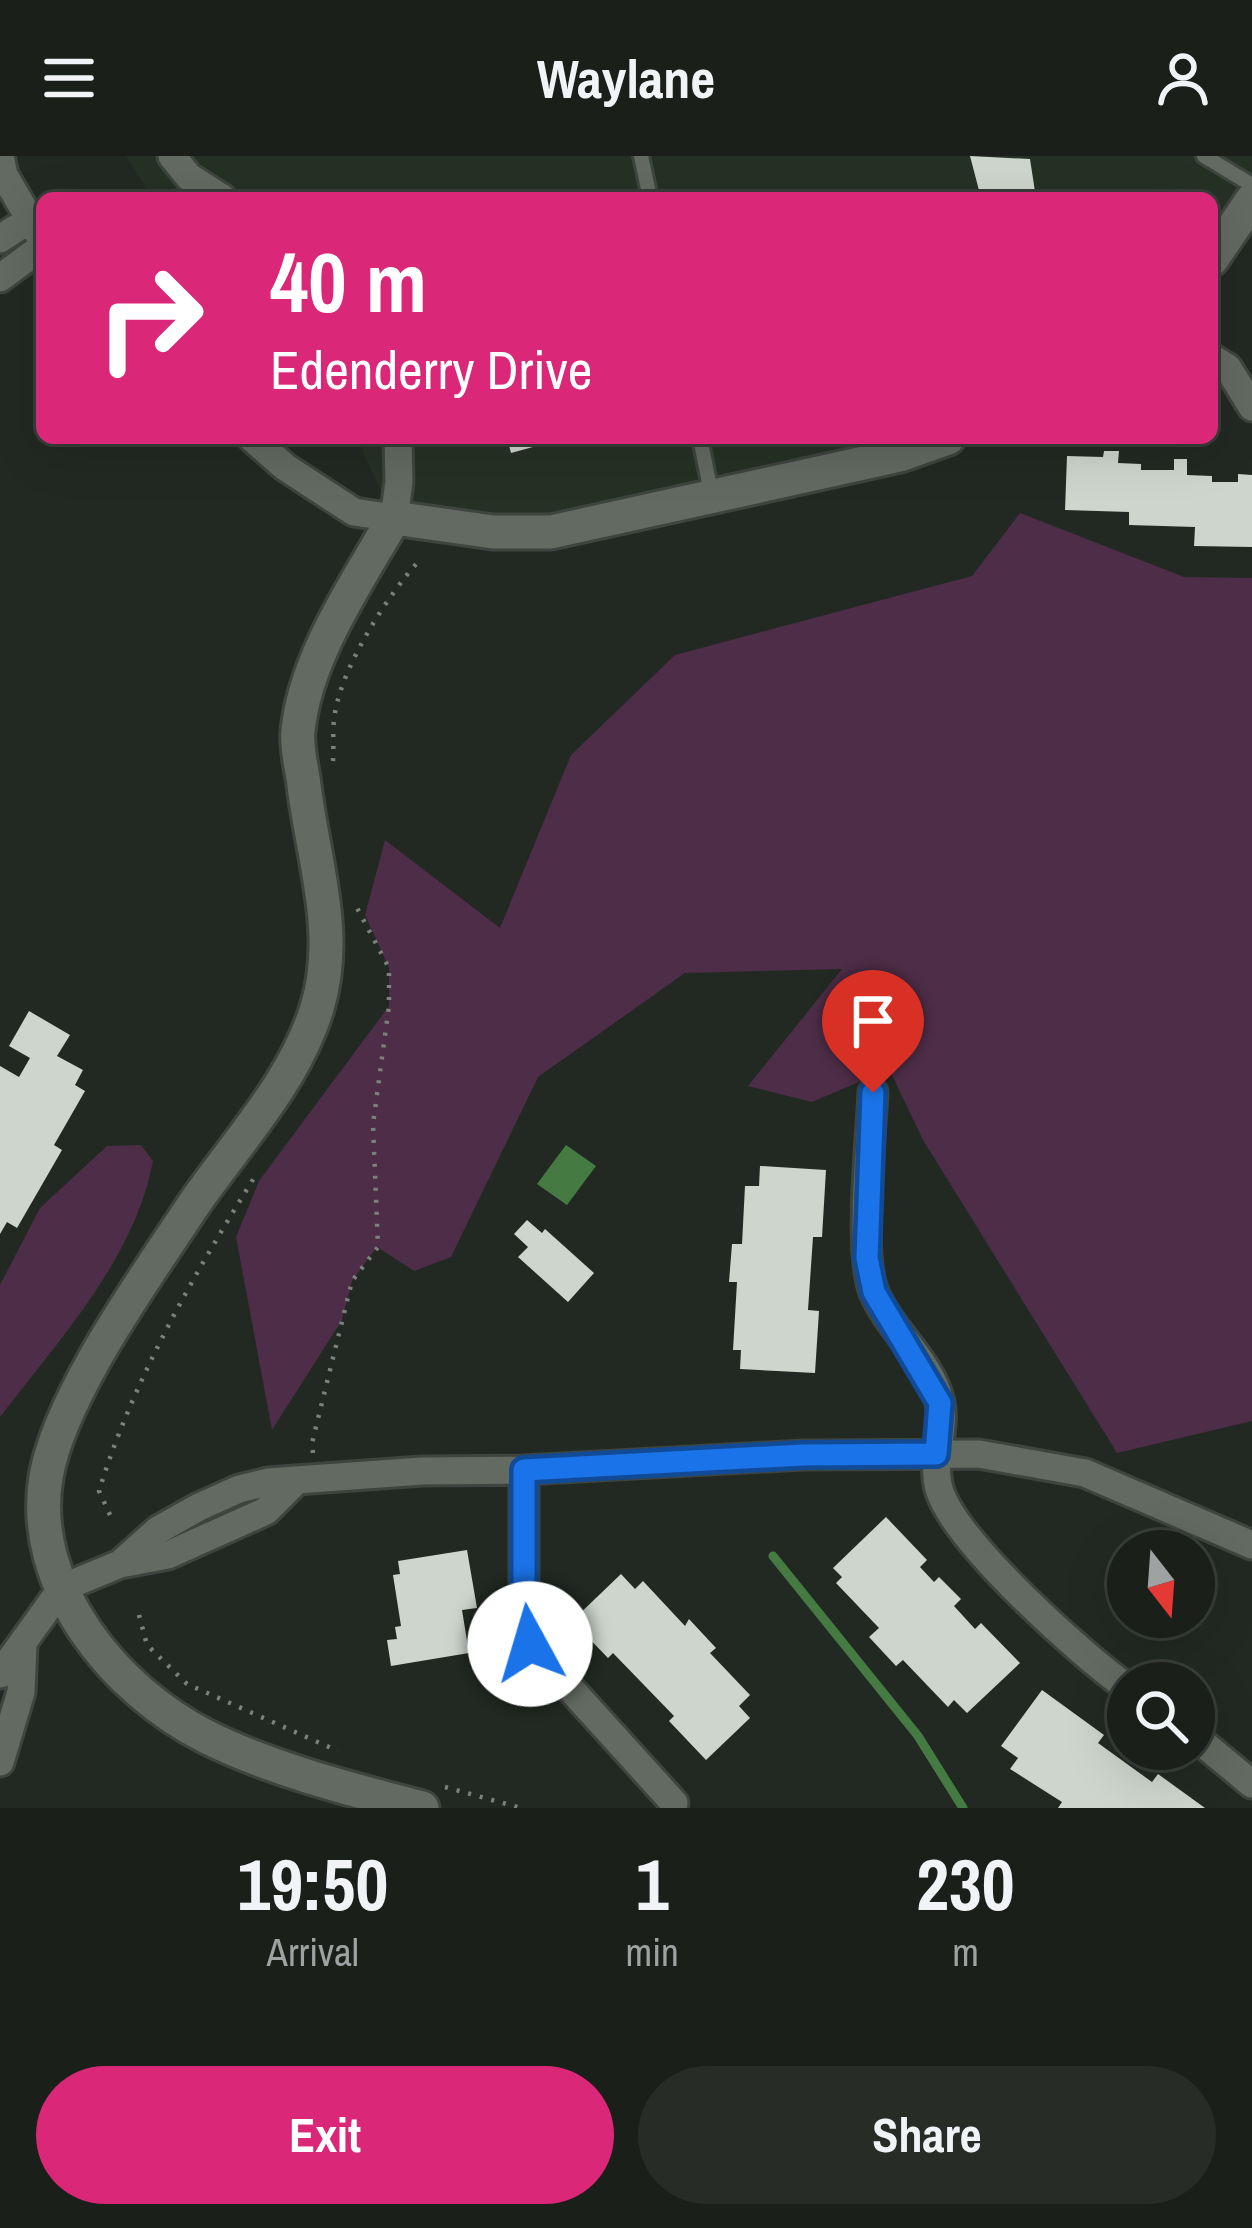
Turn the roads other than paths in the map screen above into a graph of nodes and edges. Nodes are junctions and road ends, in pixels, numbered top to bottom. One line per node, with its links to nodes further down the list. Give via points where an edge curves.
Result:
1 (0, 156): 9 (street)
2 (172, 156): 6 (street)
3 (641, 156): 7 (lane)
4 (1204, 156): 5 (lane)
5 (1252, 185)
6 (213, 192)
7 (649, 192)
8 (1252, 200): 13 (street)
9 (36, 232)
10 (36, 236): 12 (street)
11 (36, 238): 14 (street)
12 (0, 239)
13 (1218, 250)
14 (0, 278)
15 (1218, 362): 16 (street)
16 (1252, 407)
17 (259, 444): 22 (street, via 354,512)
18 (398, 444): 22 (street)
19 (701, 444): 21 (lane)
20 (931, 444): 21 (street)
21 (712, 497): 22 (street, via 551,532)
22 (394, 518): 27 (street, via 319,653 298,732 328,916 316,1012 285,1077 126,1307 67,1416 46,1476 45,1531)
23 (873, 1093): 24 (street, via 867,1258 874,1292 940,1403)
24 (936, 1454): 25 (street); 26 (street, via 1084,1473); 29 (street, via 939,1489 953,1516 1063,1636)
25 (524, 1470): 27 (street, via 239,1489 158,1530 120,1564); 35 (street, via 530,1644)
26 (1252, 1545)
27 (62, 1588): 28 (street); 34 (street, via 73,1613 134,1685 208,1737 343,1787)
28 (23, 1646): 30 (street); 32 (street, via 21,1692)
29 (1107, 1671)
30 (0, 1674)
31 (1215, 1753): 33 (street)
32 (0, 1762)
33 (1252, 1784)
34 (429, 1796)
35 (674, 1804)

